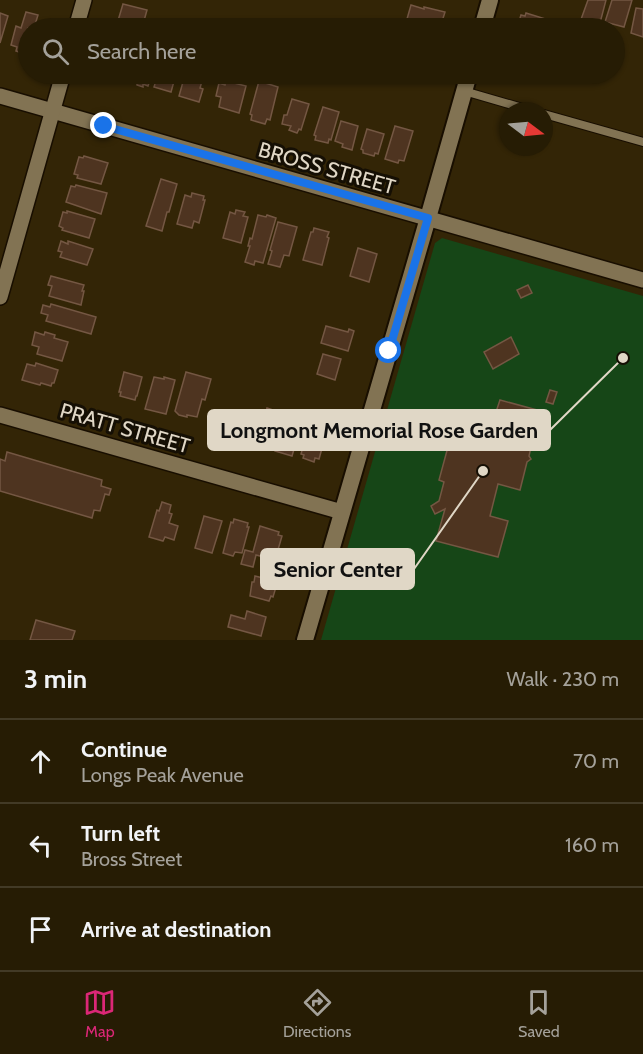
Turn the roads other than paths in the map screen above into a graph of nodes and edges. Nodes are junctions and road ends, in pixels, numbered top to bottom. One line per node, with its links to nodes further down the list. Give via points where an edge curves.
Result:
1 (84, 0): 3 (street)
2 (490, 0): 4 (street)
3 (79, 18)
4 (485, 18)
5 (60, 84): 10 (street)
6 (466, 84): 7 (street)
7 (464, 91): 9 (lane); 13 (street)
8 (0, 96): 10 (street, BROSS STREET)
9 (502, 102)
10 (53, 111): 13 (street, BROSS STREET); 15 (street)
11 (553, 117): 12 (lane)
12 (643, 142)
13 (428, 218): 14 (street, BROSS STREET); 17 (street)
14 (643, 280)
15 (0, 297)
16 (0, 415): 17 (street, PRATT STREET)
17 (342, 512): 18 (street)
18 (305, 640)

